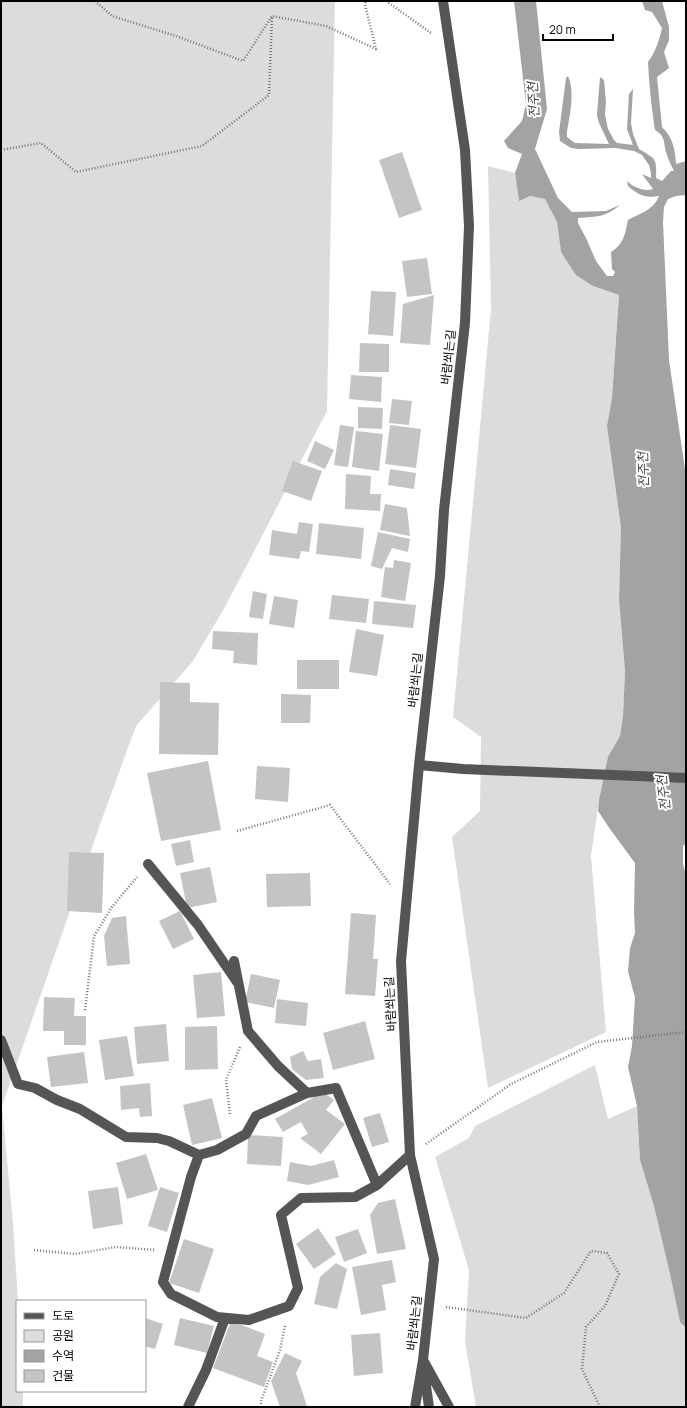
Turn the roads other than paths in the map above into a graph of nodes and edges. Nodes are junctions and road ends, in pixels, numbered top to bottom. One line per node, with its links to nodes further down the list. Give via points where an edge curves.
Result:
1 (443, 1): 2 (street, 바람쐬는길, via 465,150 469,234 465,323)
2 (419, 765): 3 (street); 10 (street, 바람쐬는길, via 401,961)
3 (686, 778)
4 (148, 864): 6 (street, via 198,925)
5 (234, 961): 6 (street)
6 (239, 986): 8 (street, via 248,1031 278,1066)
7 (1, 1040): 9 (street, via 18,1084 35,1088 80,1109 126,1137 157,1138)
8 (308, 1093): 9 (street, via 256,1116 246,1134 217,1150); 11 (street, via 336,1088)
9 (199, 1155): 12 (street, via 163,1282 171,1294 217,1317)
10 (410, 1155): 11 (street); 13 (street, 바람쐬는길, via 434,1259)
11 (376, 1185): 12 (street, via 355,1197 301,1198 281,1215 298,1288 289,1306 249,1320)
12 (225, 1318): 14 (street, via 206,1370)
13 (423, 1360): 15 (street, 바람쐬는길); 16 (street); 17 (street, 바람쐬는길)
14 (188, 1407)
15 (415, 1407)
16 (429, 1407)
17 (449, 1407)

